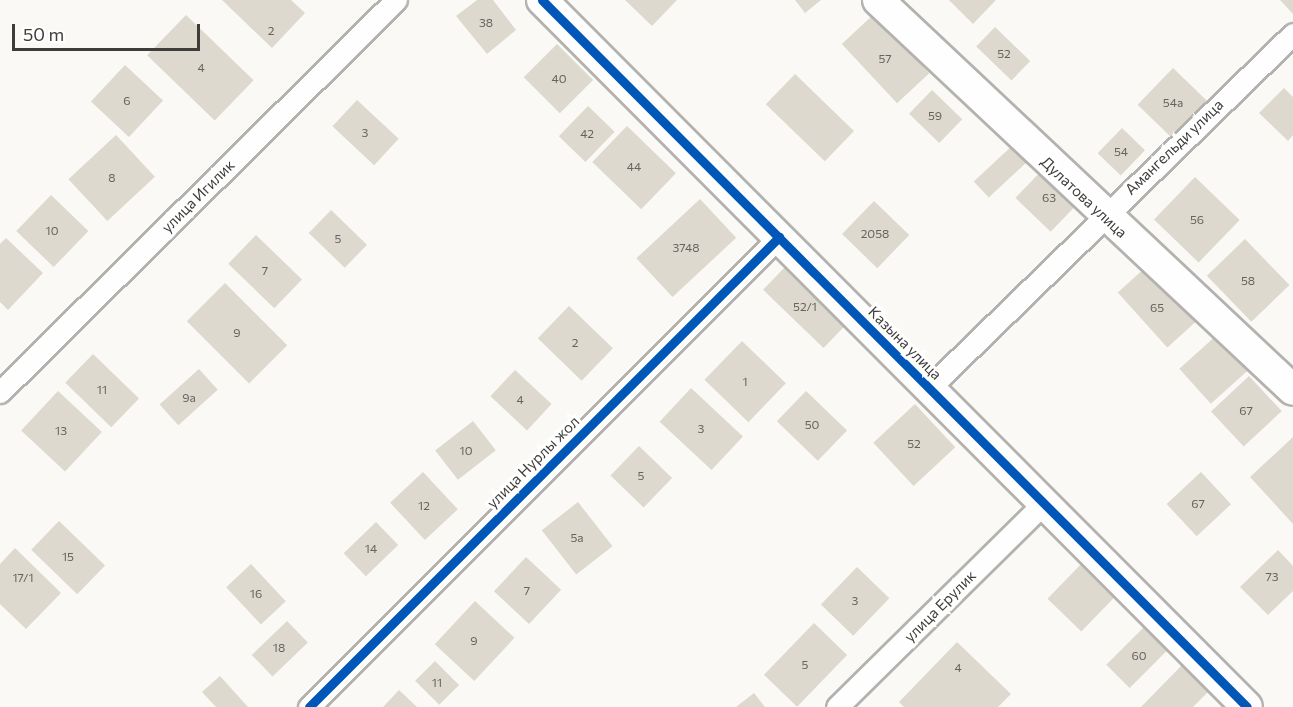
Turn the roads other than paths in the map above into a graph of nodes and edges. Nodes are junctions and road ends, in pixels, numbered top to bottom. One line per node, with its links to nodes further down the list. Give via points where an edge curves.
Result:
1 (396, 0): 9 (street, улица Игилик)
2 (542, 0): 6 (street, Казына улица)
3 (878, 0): 5 (street, Дулатова улица)
4 (1293, 34): 5 (street, Амангельди улица)
5 (1103, 215): 7 (street, Амангельди улица); 8 (street, Дулатова улица)
6 (779, 237): 7 (street, Казына улица); 11 (street, улица Нурлы жол)
7 (928, 389): 10 (street, Казына улица)
8 (1293, 390)
9 (0, 392)
10 (1043, 504): 12 (street, улица Ерулик); 13 (street, Казына улица)
11 (309, 707)
12 (837, 707)
13 (1247, 707)

